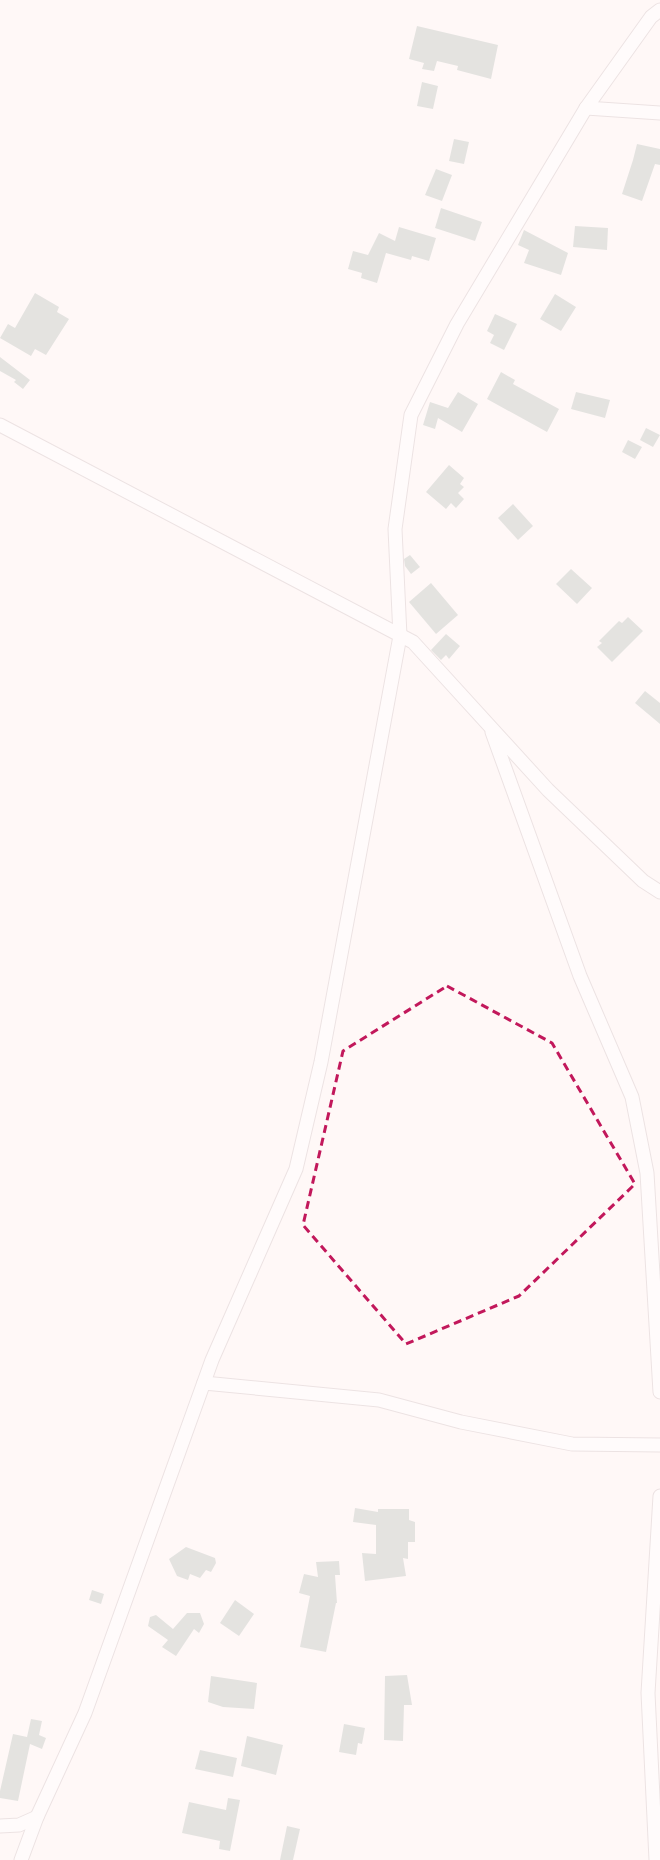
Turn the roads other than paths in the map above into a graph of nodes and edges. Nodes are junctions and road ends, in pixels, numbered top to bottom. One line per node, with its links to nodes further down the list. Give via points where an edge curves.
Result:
1 (660, 10): 2 (street, via 652,17)
2 (586, 108): 3 (street); 5 (street, via 458,324 411,415 395,529)
3 (660, 113)
4 (0, 425): 5 (street)
5 (400, 636): 6 (street, via 413,642); 8 (street, via 321,1062 296,1169)
6 (490, 726): 7 (street, via 548,790 643,881); 9 (street, via 580,976 632,1097 647,1173)
7 (660, 892)
8 (204, 1383): 10 (street, via 379,1400 461,1422 572,1444); 12 (street, via 85,1713)
9 (660, 1392)
10 (660, 1444)
11 (660, 1496): 15 (street, via 648,1693)
12 (38, 1817): 13 (street, via 19,1825); 14 (street)
13 (0, 1826)
14 (21, 1860)
15 (656, 1860)

